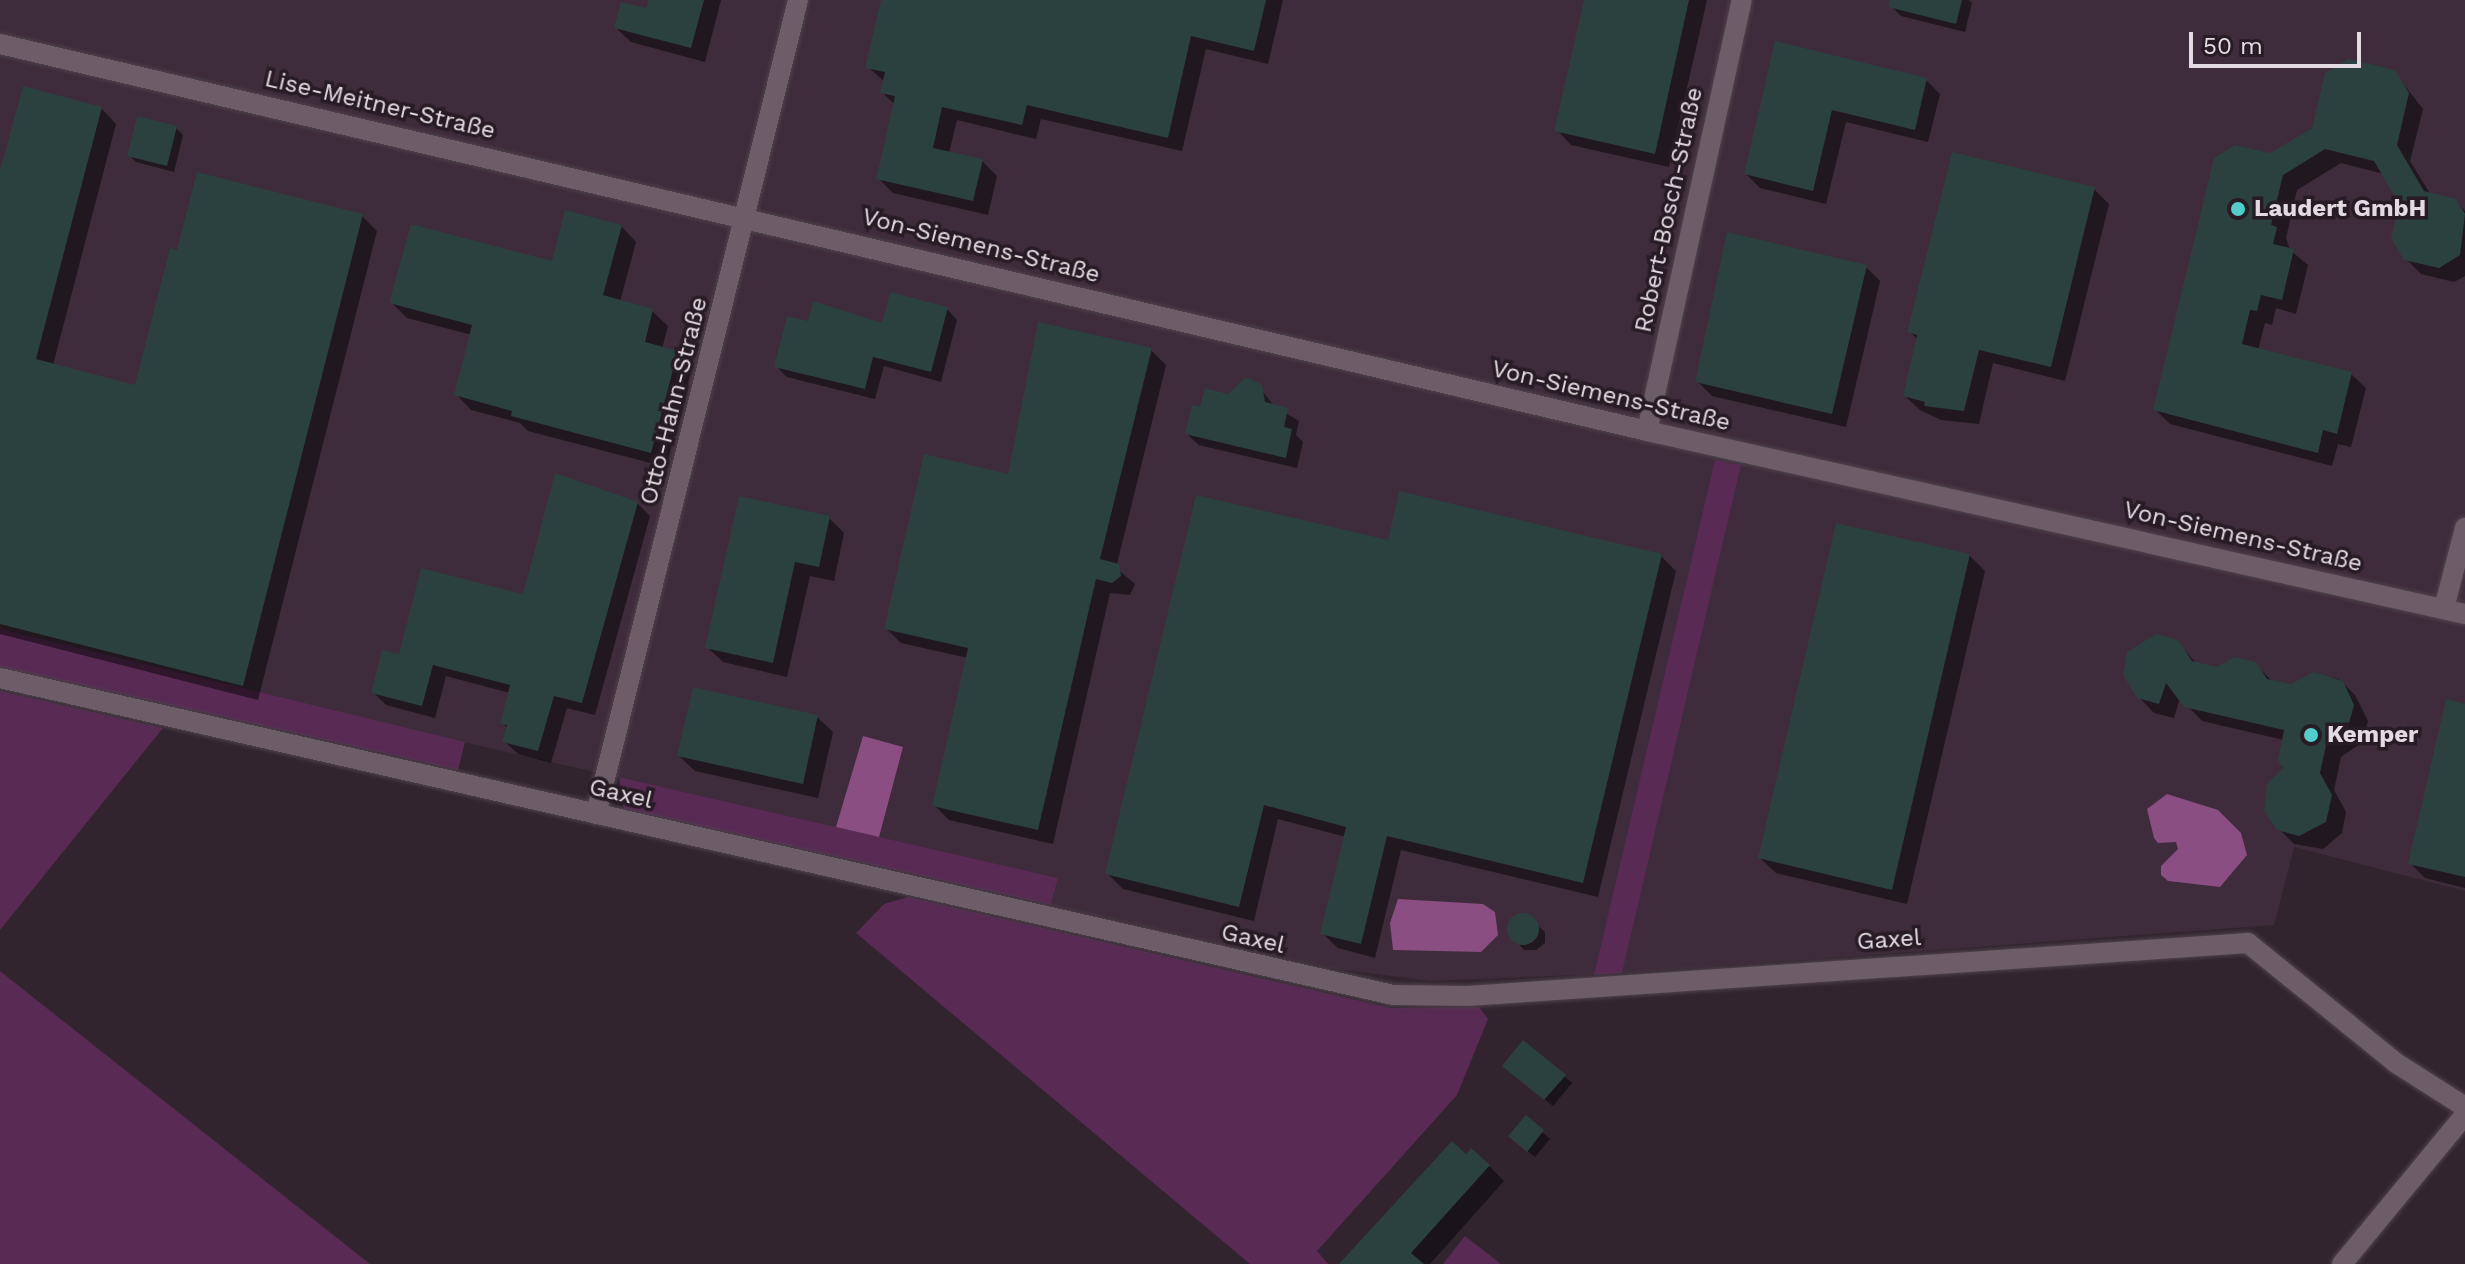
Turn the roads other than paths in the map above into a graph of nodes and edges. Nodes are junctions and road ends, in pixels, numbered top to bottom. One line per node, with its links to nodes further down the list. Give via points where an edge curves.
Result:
1 (798, 0): 4 (street, Otto-Hahn-Straße, via 754,168)
2 (1742, 0): 5 (street, Robert-Bosch-Straße)
3 (0, 44): 4 (street, Lise-Meitner-Straße)
4 (748, 217): 5 (street, Von-Siemens-Straße); 10 (street, Otto-Hahn-Straße)
5 (1647, 431): 7 (street, Von-Siemens-Straße)
6 (2465, 528): 7 (street)
7 (2444, 608): 8 (street, Von-Siemens-Straße)
8 (2465, 614)
9 (0, 678): 10 (street, Gaxel)
10 (596, 814): 11 (street, Gaxel, via 1393,995 1468,996 2248,943 2396,1063)
11 (2465, 1107)
12 (2465, 1115): 13 (street)
13 (2342, 1264)

